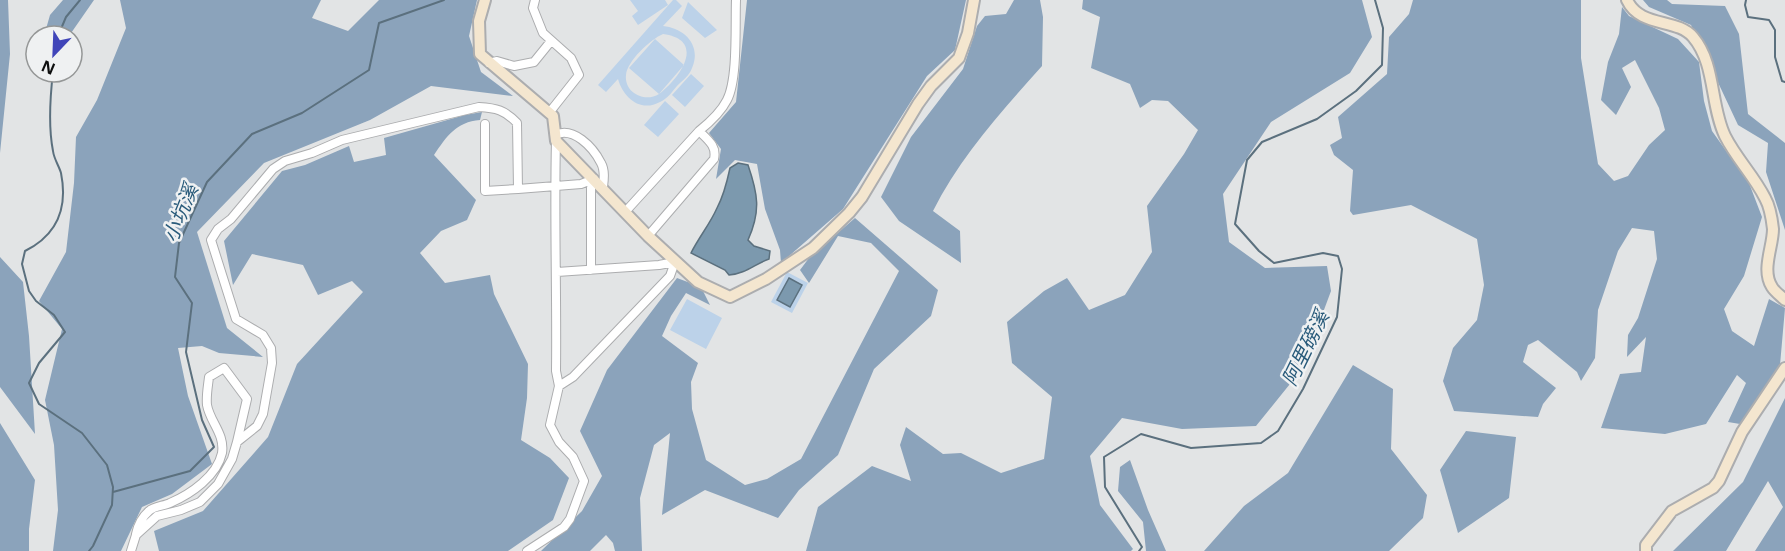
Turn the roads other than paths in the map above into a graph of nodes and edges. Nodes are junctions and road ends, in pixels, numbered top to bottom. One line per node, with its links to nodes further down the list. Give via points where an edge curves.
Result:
1 (485, 0): 7 (street, via 479,21 480,54)
2 (535, 0): 6 (street, via 533,8 543,33)
3 (736, 0): 10 (street, via 734,72 728,99)
4 (974, 0): 18 (street, via 959,58 918,104 862,197 813,248 730,297 698,282)
5 (1627, 0): 21 (street, via 1632,10 1684,30 1699,47 1709,69 1725,135 1766,199 1773,228 1768,270 1772,286)
6 (551, 41): 7 (street, via 534,62 514,66); 8 (street, via 571,58 579,75)
7 (489, 63): 8 (street)
8 (549, 113): 11 (street, via 553,116)
9 (484, 124): 15 (street, via 484,191)
10 (699, 131): 16 (street); 17 (street, via 712,144 714,159)
11 (556, 138): 12 (street); 13 (street); 14 (street, via 564,132 574,134 590,148 601,163)
12 (594, 178): 13 (street); 14 (street); 19 (street)
13 (555, 187): 15 (street); 20 (street)
14 (603, 187): 16 (street)
15 (518, 189): 24 (street, via 517,123 497,108 479,107 342,140 273,169 211,240 236,319 263,335 271,348 273,363 263,414 257,426)
16 (626, 211): 17 (street)
17 (648, 236): 18 (street)
18 (675, 262): 19 (street); 23 (street, via 670,276 573,378)
19 (591, 270): 20 (street)
20 (557, 272): 23 (street)
21 (1785, 300)
22 (1785, 368): 28 (street, via 1742,432 1719,481 1672,511 1646,545)
23 (559, 386): 27 (street, via 550,425 584,481 564,527)
24 (237, 442): 25 (street, via 218,484 200,502 157,516); 25 (street, via 247,399 224,368 209,377 207,404 221,436 222,453 216,466 194,490 151,509 138,525)
25 (136, 535): 26 (street)
26 (131, 551)
27 (527, 551)
28 (1646, 551)

